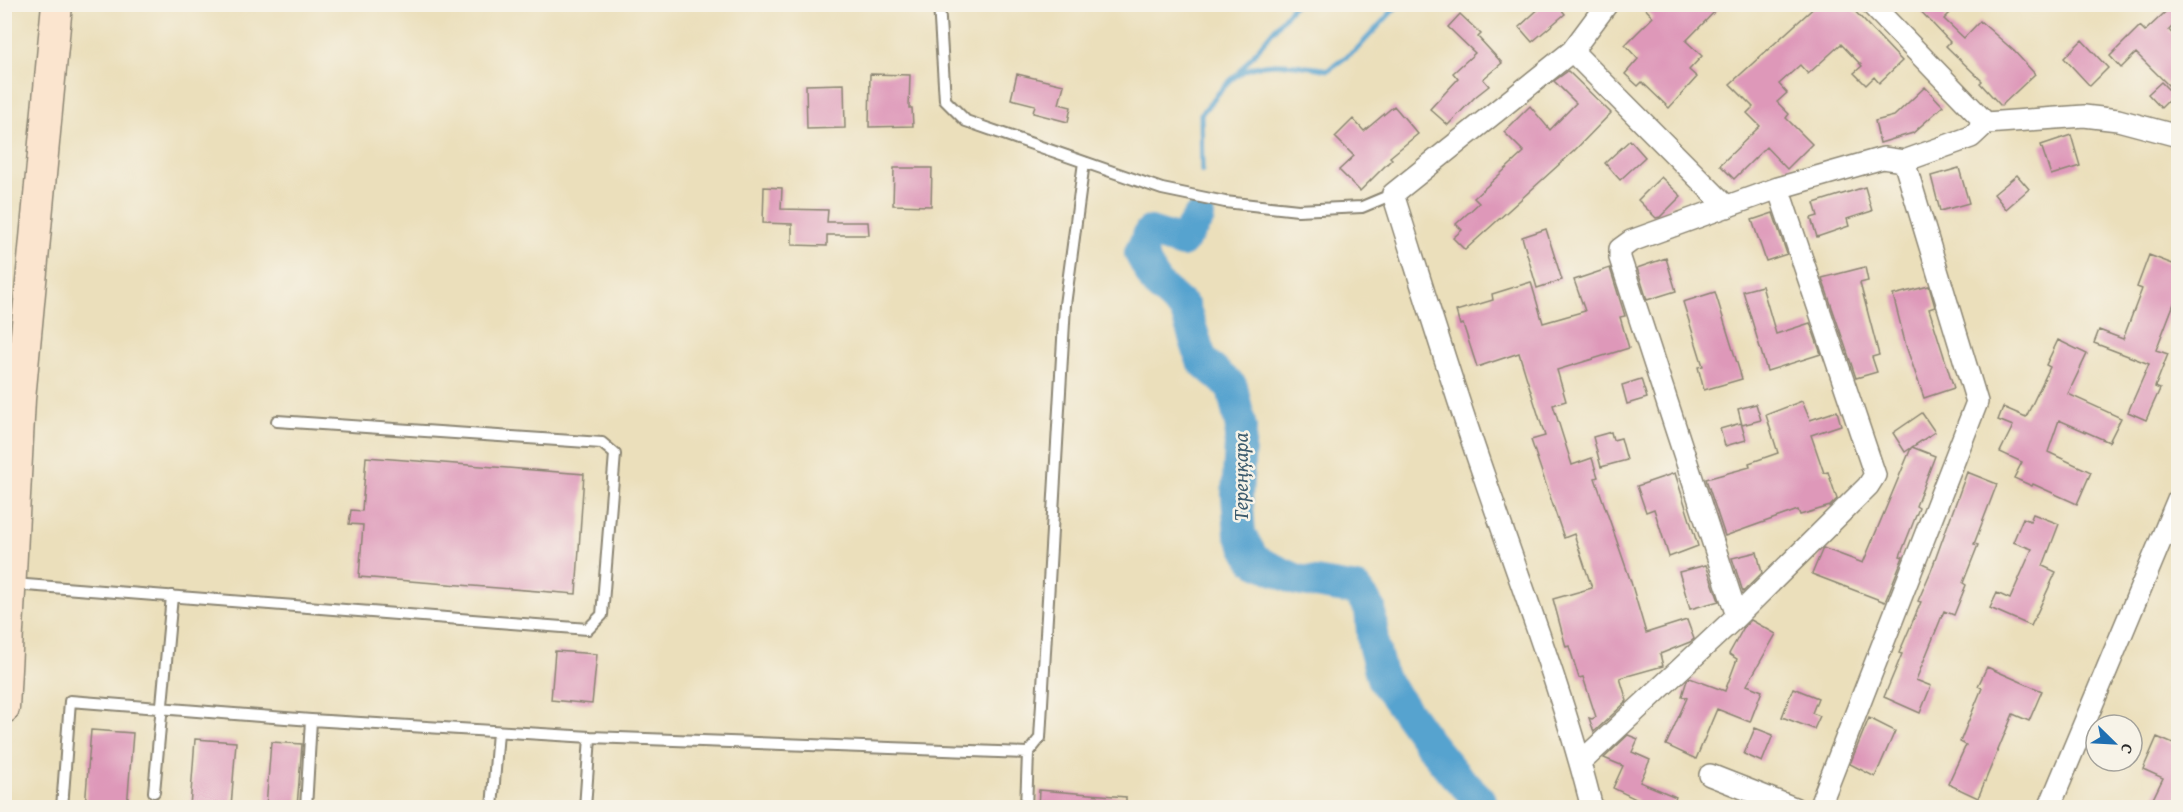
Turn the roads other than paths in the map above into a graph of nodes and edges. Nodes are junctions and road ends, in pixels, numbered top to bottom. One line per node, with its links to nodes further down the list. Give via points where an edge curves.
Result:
1 (57, 4): 15 (street, via 20,399)
2 (939, 4): 9 (lane, via 945,100 966,121)
3 (1607, 4): 5 (street)
4 (1871, 4): 6 (street)
5 (1572, 51): 11 (street); 12 (street)
6 (1986, 123): 7 (street, via 2084,116 2118,120); 8 (street, via 1971,137)
7 (2178, 136)
8 (1904, 161): 10 (street, via 1883,158); 34 (street, via 1977,402)
9 (1084, 162): 11 (lane, via 1162,189 1225,202 1298,210 1362,207); 23 (lane, via 1065,305 1040,738)
10 (1778, 188): 12 (street); 17 (street, via 1875,475)
11 (1393, 194): 24 (street)
12 (1727, 207): 17 (street, via 1631,241 1620,249 1620,258)
13 (277, 421): 16 (lane, via 602,443 615,454 602,615 588,628)
14 (2178, 499): 35 (street)
15 (11, 584): 16 (lane); 18 (street)
16 (172, 596): 19 (lane)
17 (1737, 616): 24 (street)
18 (4, 708)
19 (161, 708): 20 (lane); 26 (lane); 27 (lane, via 70,701)
20 (311, 720): 21 (lane); 28 (lane)
21 (498, 732): 22 (lane); 29 (lane)
22 (590, 736): 23 (lane); 30 (lane)
23 (1028, 753): 31 (lane)
24 (1581, 762): 32 (street)
25 (1710, 775): 33 (street)
26 (154, 792)
27 (62, 807)
28 (306, 807)
29 (492, 807)
30 (585, 807)
31 (1026, 807)
32 (1592, 807)
33 (1794, 807)
34 (1819, 807)
35 (2049, 807)

